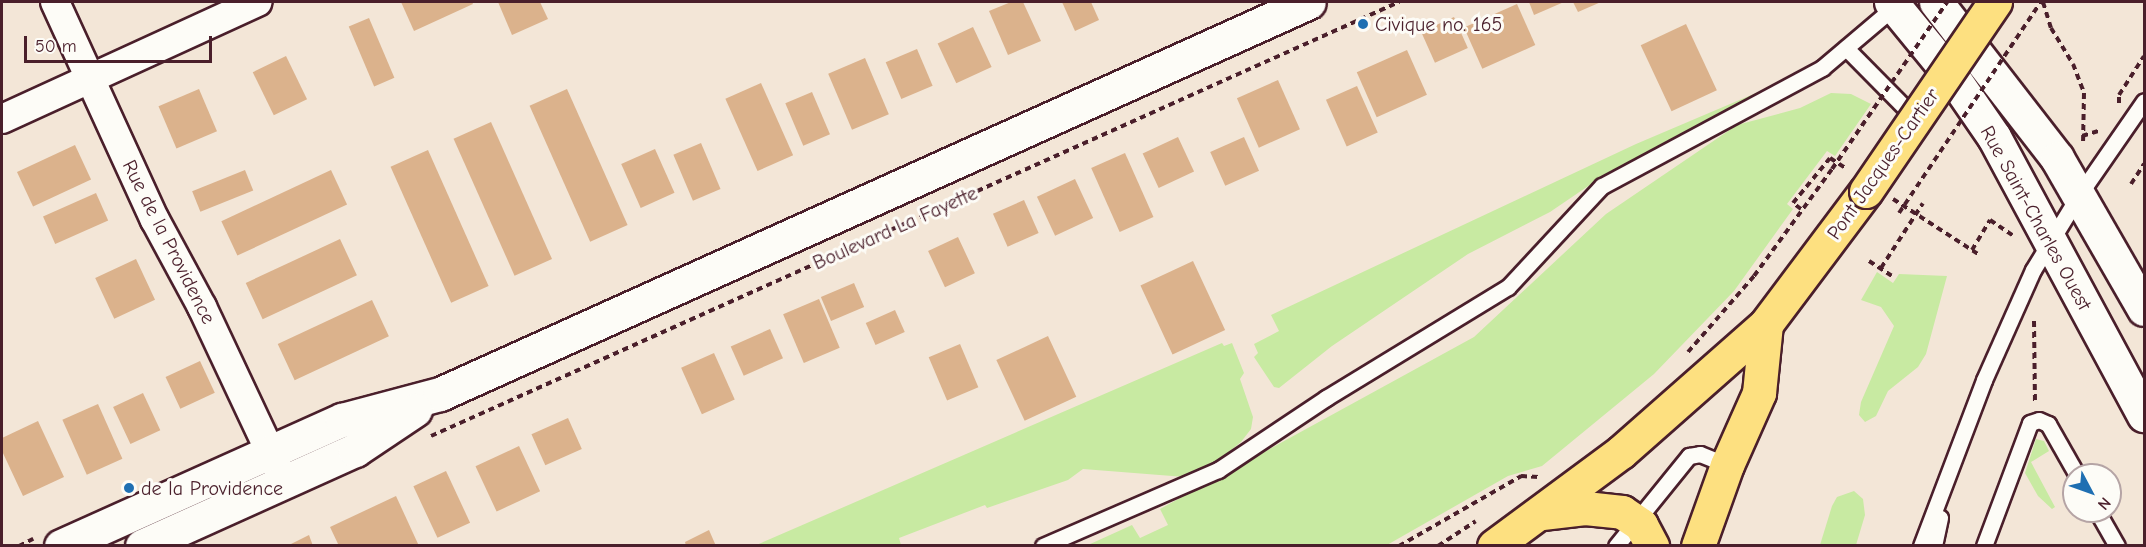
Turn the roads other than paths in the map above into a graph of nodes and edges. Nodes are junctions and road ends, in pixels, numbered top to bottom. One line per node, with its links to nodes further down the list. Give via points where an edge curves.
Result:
1 (54, 2): 8 (street, Rue de la Providence)
2 (256, 2): 8 (street)
3 (1309, 2): 16 (street, Boulevard La Fayette)
4 (1936, 2): 12 (street, Rue Saint-Charles Ouest, via 2046,143)
5 (1995, 2): 15 (main road, Pont Jacques-Cartier, bridge, via 1866,191)
6 (1893, 4): 7 (lane); 13 (street, Rue Saint-Charles Ouest, via 1972,103 2022,183)
7 (1846, 48): 10 (lane); 30 (lane, via 1812,74 1602,186 1576,209 1522,276 1508,287 1326,398 1218,470)
8 (89, 79): 11 (street); 18 (street, Rue de la Providence)
9 (2145, 101): 12 (lane)
10 (1912, 115)
11 (2, 119)
12 (2079, 195): 13 (lane); 14 (street, Rue Saint-Charles Ouest)
13 (2050, 239): 17 (street, Rue Saint-Charles Ouest); 21 (lane, via 1998,346)
14 (2145, 309)
15 (1766, 324): 20 (main road, via 1759,393); 23 (main road, Pont Jacques-Cartier, via 1642,435)
16 (440, 394): 18 (street, Boulevard La Fayette, via 342,420); 22 (street, Boulevard La Fayette, via 355,450)
17 (2145, 415)
18 (270, 452): 22 (street, Rue de la Providence); 28 (street, Boulevard La Fayette)
19 (2070, 463): 35 (lane, via 2048,424 2030,423)
20 (1727, 465): 26 (lane, via 1700,454 1689,456); 27 (main road)
21 (1951, 474): 32 (lane); 33 (lane); 34 (lane)
22 (284, 482): 29 (street, Boulevard La Fayette)
23 (1536, 498): 25 (main road, Pont Jacques-Cartier); 26 (main road, via 1622,512)
24 (2104, 523): 36 (lane)
25 (1488, 531)
26 (1644, 533): 31 (lane)
27 (1698, 545)
28 (61, 546)
29 (142, 546)
30 (1043, 546)
31 (1616, 546)
32 (1909, 546)
33 (1921, 546)
34 (1934, 546)
35 (1984, 546)
36 (2117, 546)

